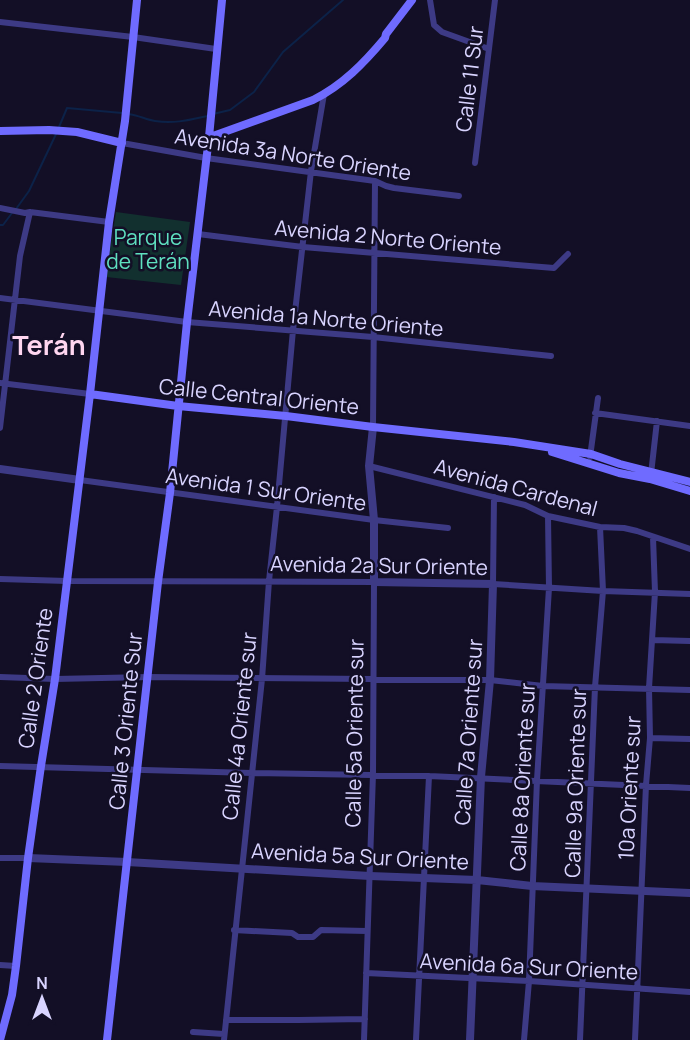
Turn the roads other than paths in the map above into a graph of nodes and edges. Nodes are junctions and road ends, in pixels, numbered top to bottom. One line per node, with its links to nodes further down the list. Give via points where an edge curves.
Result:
1 (137, 0): 7 (main road, Calle 2 Oriente)
2 (222, 0): 8 (main road, Calle 3 Oriente Sur)
3 (412, 0): 10 (main road, via 365,61)
4 (430, 0): 9 (street, via 434,25 442,32)
5 (495, 0): 9 (street, Calle 11 Sur)
6 (0, 22): 7 (street)
7 (133, 37): 8 (street); 13 (main road, Calle 2 Oriente)
8 (216, 49): 12 (main road, Calle 3 Oriente Sur)
9 (489, 49): 15 (street, Calle 11 Sur)
10 (324, 94): 12 (main road); 16 (street, Calle 4a Oriente sur)
11 (0, 131): 13 (main road, via 77,132)
12 (211, 133): 14 (main road, Calle 3 Oriente Sur)
13 (122, 143): 14 (street, Avenida 3a Norte Oriente); 21 (main road, Calle 2 Oriente)
14 (206, 158): 16 (street, Avenida 3a Norte Oriente); 22 (main road, Calle 3 Oriente Sur)
15 (475, 163)
16 (311, 171): 17 (street, Avenida 3a Norte Oriente); 23 (street, Calle 4a Oriente sur)
17 (375, 181): 18 (street, Avenida 3a Norte Oriente, via 394,188); 24 (street)
18 (459, 196)
19 (0, 208): 20 (street)
20 (27, 212): 21 (street); 27 (street)
21 (109, 222): 28 (main road, Calle 2 Oriente)
22 (198, 234): 23 (street, Avenida 2 Norte Oriente); 29 (main road, Calle 3 Oriente Sur)
23 (303, 247): 24 (street, Avenida 2 Norte Oriente); 30 (street, Calle 4a Oriente sur)
24 (374, 252): 25 (street, Avenida 2 Norte Oriente, via 554,268); 31 (street)
25 (568, 254)
26 (0, 298): 27 (street, Avenida 1a Norte Oriente)
27 (14, 300): 28 (street, Avenida 1a Norte Oriente); 33 (street)
28 (98, 310): 29 (street, Avenida 1a Norte Oriente); 34 (main road, Calle 2 Oriente)
29 (187, 322): 30 (street, Avenida 1a Norte Oriente); 36 (main road, Calle 3 Oriente Sur)
30 (293, 330): 31 (street, Avenida 1a Norte Oriente); 38 (street, Calle 4a Oriente sur)
31 (373, 337): 32 (street, Avenida 1a Norte Oriente); 41 (street)
32 (551, 356)
33 (2, 383): 34 (street, Calle Central Oriente); 42 (street)
34 (90, 394): 36 (main road, Calle Central Oriente); 47 (main road, Calle 2 Oriente)
35 (598, 398): 37 (street)
36 (178, 406): 38 (main road, Calle Central Oriente); 50 (main road, Calle 3 Oriente Sur)
37 (595, 413): 39 (street); 43 (street)
38 (286, 416): 41 (main road, Calle Central Oriente); 52 (street, Calle 4a Oriente sur)
39 (657, 421): 40 (street); 46 (street)
40 (690, 426)
41 (373, 427): 43 (main road, Calle Central Oriente, via 514,442); 44 (street, Calle 5a Oriente sur)
42 (0, 429)
43 (590, 459): 46 (main road, Calle Central Oriente, via 619,473)
44 (369, 466): 51 (street, Avenida Cardenal); 54 (street, Calle 5a Oriente sur)
45 (0, 469): 47 (street)
46 (650, 475): 48 (main road); 49 (main road)
47 (80, 480): 50 (street, Avenida 1 Sur Oriente); 60 (main road, Calle 2 Oriente)
48 (690, 482)
49 (690, 491)
50 (170, 493): 52 (street, Avenida 1 Sur Oriente); 62 (main road, Calle 3 Oriente Sur)
51 (494, 497): 53 (street, Avenida Cardenal); 64 (street, Calle 7a Oriente sur)
52 (277, 507): 54 (street, Avenida 1 Sur Oriente); 61 (street, Calle 4a Oriente sur)
53 (548, 516): 55 (street, Avenida Cardenal); 65 (street, Calle 8a Oriente sur)
54 (374, 520): 56 (street, Avenida 1 Sur Oriente); 63 (street, Calle 5a Oriente sur)
55 (600, 527): 57 (street, Avenida Cardenal, via 624,528); 66 (street, Calle 9a Oriente sur)
56 (448, 528)
57 (653, 537): 58 (street, Avenida Cardenal); 67 (street, 10a Oriente sur)
58 (690, 549)
59 (0, 579): 60 (street, Avenida 2a Sur Oriente)
60 (67, 581): 62 (street, Avenida 2a Sur Oriente); 73 (main road, Calle 2 Oriente)
61 (269, 581): 62 (street, Avenida 2a Sur Oriente); 63 (street, Avenida 2a Sur Oriente); 74 (street, Calle 4a Oriente sur)
62 (158, 582): 71 (main road, Calle 3 Oriente Sur)
63 (374, 582): 64 (street, Avenida 2a Sur Oriente); 75 (street, Calle 5a Oriente sur)
64 (494, 584): 65 (street, Avenida 2a Sur Oriente); 76 (street, Calle 7a Oriente sur)
65 (549, 588): 66 (street, Avenida 2a Sur Oriente); 77 (street, Calle 8a Oriente sur)
66 (603, 591): 67 (street, Avenida 2a Sur Oriente); 78 (street, Calle 9a Oriente sur)
67 (655, 592): 68 (street, Avenida 2a Sur Oriente); 69 (street, 10a Oriente sur)
68 (690, 594)
69 (653, 640): 70 (street); 79 (street, 10a Oriente sur)
70 (690, 641)
71 (148, 677): 73 (street); 74 (street); 85 (main road, Calle 3 Oriente Sur)
72 (0, 678): 73 (street)
73 (55, 679): 84 (main road, Calle 2 Oriente)
74 (262, 679): 75 (street); 86 (street, Calle 4a Oriente sur)
75 (373, 679): 76 (street); 87 (street, Calle 5a Oriente sur)
76 (490, 680): 77 (street); 89 (street, Calle 7a Oriente sur)
77 (543, 686): 78 (street); 90 (street, Calle 8a Oriente sur)
78 (595, 687): 79 (street); 91 (street, Calle 9a Oriente sur)
79 (649, 688): 80 (street); 81 (street, 10a Oriente sur)
80 (690, 690)
81 (650, 738): 82 (street); 92 (street, 10a Oriente sur)
82 (690, 739)
83 (0, 766): 84 (street)
84 (41, 766): 85 (street); 95 (main road, Calle 2 Oriente)
85 (137, 770): 86 (street); 96 (main road, Calle 3 Oriente Sur)
86 (252, 773): 87 (street); 97 (street, Calle 4a Oriente sur)
87 (373, 774): 88 (street); 98 (street, Calle 5a Oriente sur)
88 (429, 776): 89 (street); 99 (street)
89 (482, 777): 90 (street); 100 (street, Calle 7a Oriente sur)
90 (537, 780): 91 (street); 101 (street, Calle 8a Oriente sur)
91 (591, 783): 92 (street); 102 (street, Calle 9a Oriente sur)
92 (646, 785): 93 (street); 103 (street, 10a Oriente sur)
93 (690, 788)
94 (0, 858): 95 (street)
95 (28, 858): 96 (street, Avenida 5a Sur Oriente); 108 (main road, Calle 2 Oriente)
96 (127, 862): 97 (street, Avenida 5a Sur Oriente); 121 (main road, Calle 3 Oriente Sur)
97 (241, 868): 98 (street, Avenida 5a Sur Oriente); 105 (street, Calle 4a Oriente sur)
98 (370, 876): 99 (street, Avenida 5a Sur Oriente); 106 (street, Calle 5a Oriente sur)
99 (425, 878): 100 (street, Avenida 5a Sur Oriente); 110 (street)
100 (477, 880): 101 (street, Avenida 5a Sur Oriente); 111 (street, Calle 7a Oriente sur)
101 (532, 886): 102 (street, Avenida 5a Sur Oriente); 112 (street, Calle 8a Oriente sur)
102 (587, 888): 103 (street, Avenida 5a Sur Oriente); 113 (street, Calle 9a Oriente sur)
103 (641, 891): 104 (street, Avenida 5a Sur Oriente); 114 (street, 10a Oriente sur)
104 (690, 893)
105 (234, 930): 106 (street, via 292,933 298,937 313,937 321,930); 117 (street, Calle 4a Oriente sur)
106 (367, 931): 109 (street, Calle 5a Oriente sur)
107 (0, 965): 108 (street)
108 (16, 966): 120 (main road, Calle 2 Oriente)
109 (366, 973): 110 (street, Avenida 6a Sur Oriente); 116 (street, Calle 5a Oriente sur)
110 (420, 976): 111 (street, Avenida 6a Sur Oriente); 123 (street)
111 (473, 978): 112 (street, Avenida 6a Sur Oriente); 124 (street, Calle 7a Oriente sur)
112 (529, 981): 113 (street, Avenida 6a Sur Oriente); 125 (street, Calle 8a Oriente sur)
113 (584, 985): 114 (street, Avenida 6a Sur Oriente); 126 (street, Calle 9a Oriente sur)
114 (637, 988): 115 (street, Avenida 6a Sur Oriente); 127 (street, 10a Oriente sur)
115 (690, 992)
116 (365, 1019): 117 (street); 122 (street, Calle 5a Oriente sur)
117 (226, 1020): 119 (street, Calle 4a Oriente sur)
118 (193, 1032): 119 (street)
119 (224, 1037)
120 (0, 1040)
121 (107, 1040)
122 (364, 1040)
123 (416, 1040)
124 (470, 1040)
125 (524, 1040)
126 (580, 1040)
127 (634, 1040)

